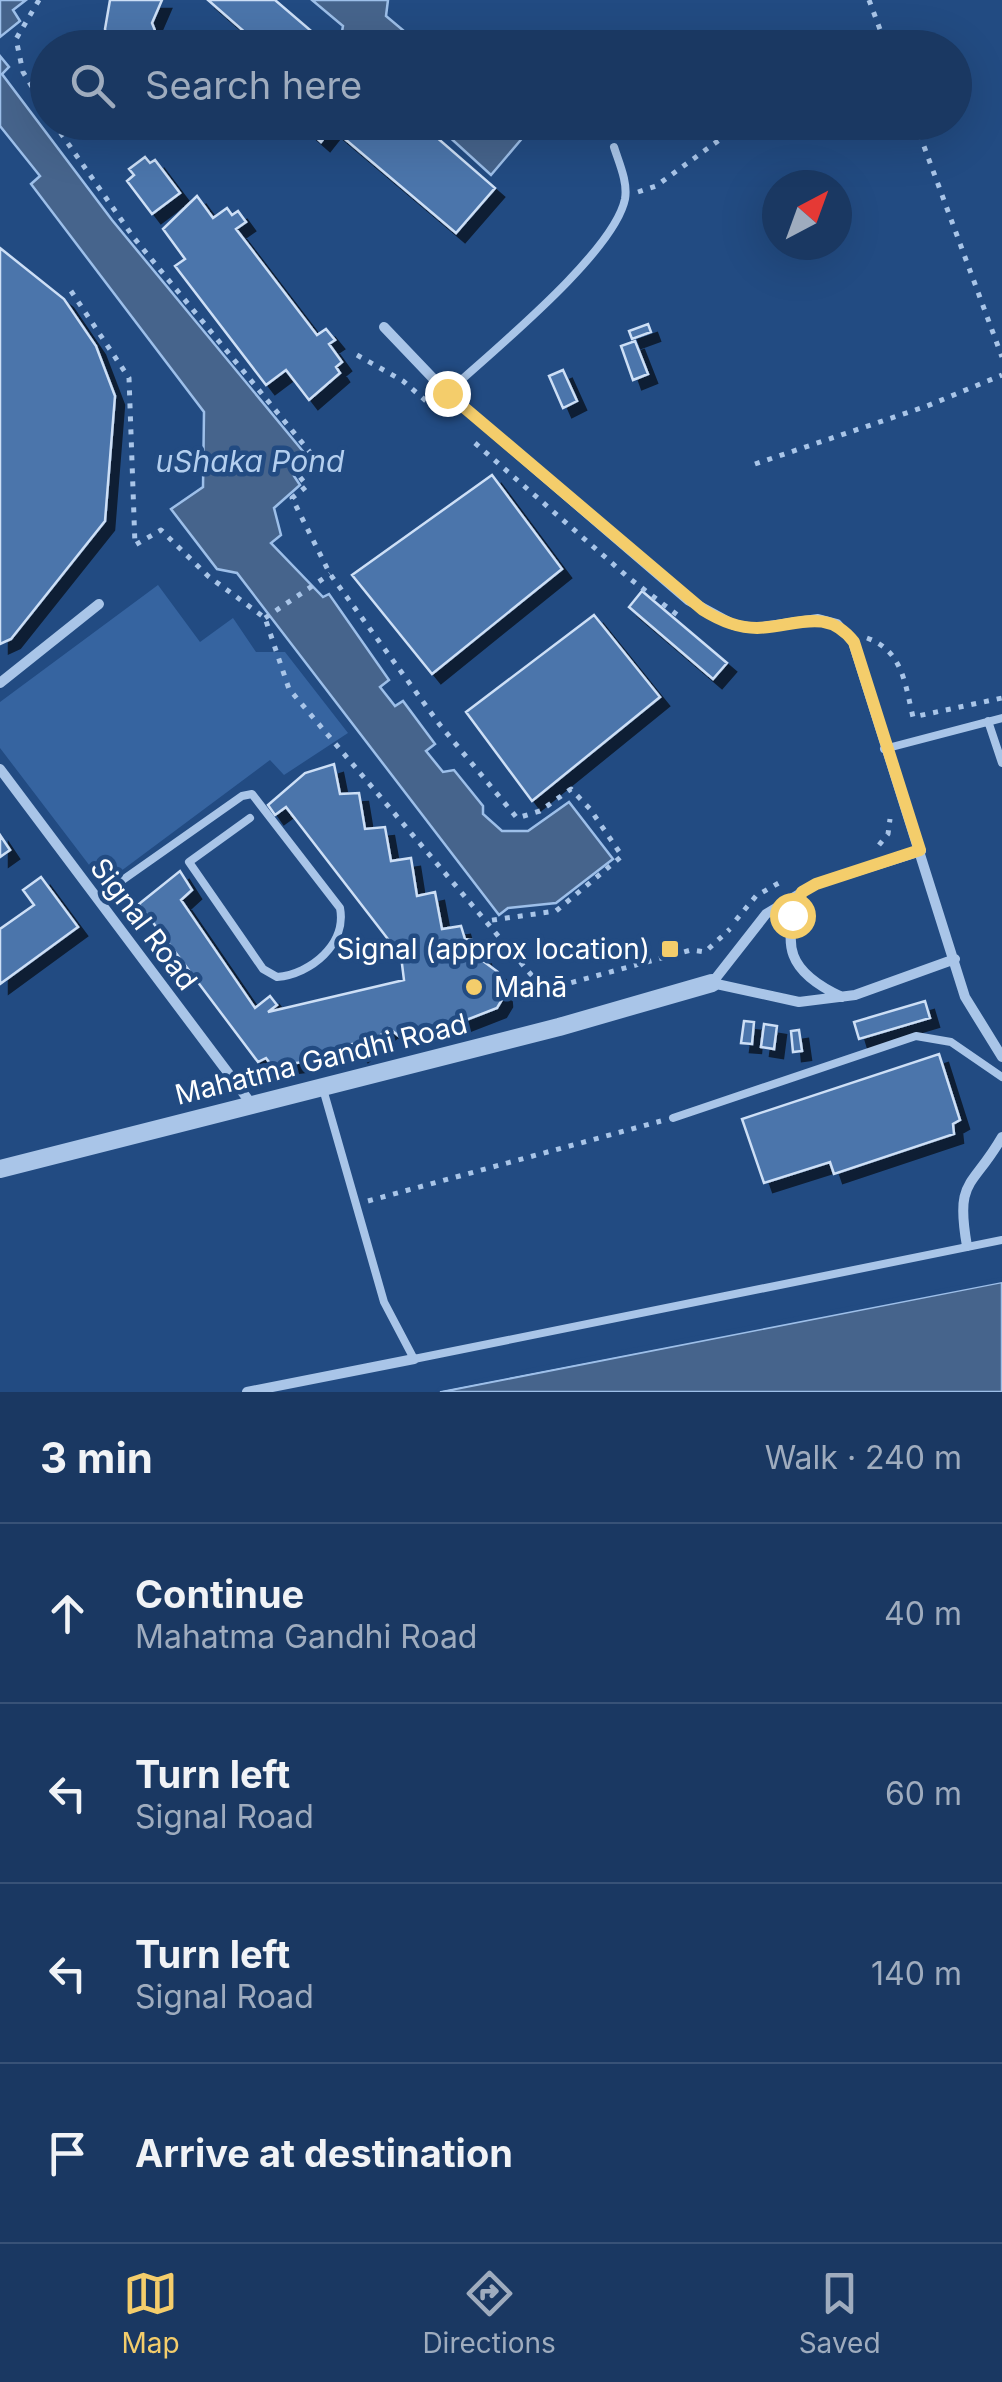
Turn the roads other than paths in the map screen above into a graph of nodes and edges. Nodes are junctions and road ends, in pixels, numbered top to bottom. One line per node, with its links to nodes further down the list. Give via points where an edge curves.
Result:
1 (614, 146): 3 (lane, via 626,196 616,221 589,258)
2 (384, 327): 3 (street)
3 (447, 393): 8 (street, via 714,616 755,628 818,619 845,631 860,659)
4 (99, 604): 5 (street)
5 (0, 683)
6 (1002, 718): 7 (lane)
7 (988, 721): 8 (lane); 9 (lane)
8 (884, 749): 12 (street)
9 (1002, 763)
10 (0, 769): 14 (street, Signal Road)
11 (250, 818): 14 (lane, via 190,862 263,969 278,977 297,973 334,944 342,914 252,794)
12 (920, 850): 13 (street); 15 (street)
13 (802, 892): 16 (street, via 766,914); 17 (street, via 790,926 796,962 811,982)
14 (97, 898): 21 (street, Signal Road)
15 (955, 959): 17 (street, Mahatma Gandhi Road); 18 (street, via 966,997)
16 (712, 983): 17 (street, Mahatma Gandhi Road, via 799,1002); 20 (street, Mahatma Gandhi Road)
17 (842, 998)
18 (1002, 1058)
19 (1002, 1077): 22 (lane, via 951,1042 916,1036)
20 (323, 1088): 21 (street, Mahatma Gandhi Road); 27 (lane, via 384,1302)
21 (253, 1106): 24 (street, Mahatma Gandhi Road)
22 (673, 1118)
23 (1002, 1138): 26 (street, via 966,1186 960,1207)
24 (0, 1169)
25 (1002, 1240): 26 (lane)
26 (967, 1246): 27 (lane)
27 (414, 1358): 28 (street)
28 (247, 1392)

